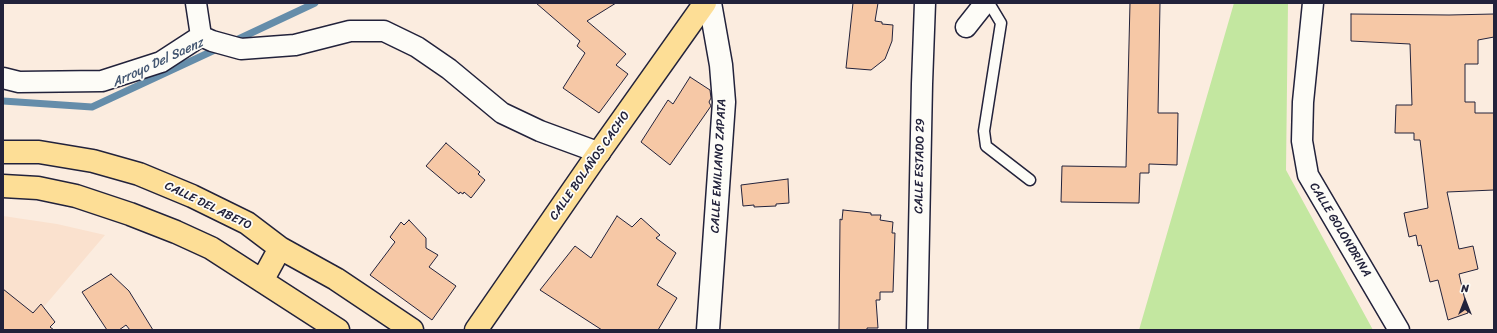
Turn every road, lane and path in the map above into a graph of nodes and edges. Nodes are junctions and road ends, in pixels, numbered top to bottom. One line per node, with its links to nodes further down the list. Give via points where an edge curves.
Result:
1 (196, 3): 9 (street)
2 (705, 3): 12 (main road, CALLE BOLAÑOS CACHO)
3 (710, 3): 20 (street, CALLE EMILIANO ZAPATA, via 721,65 724,102)
4 (925, 3): 21 (street, CALLE ESTADO 29)
5 (985, 3): 8 (street)
6 (989, 3): 13 (lane, via 1001,23 984,131 986,146)
7 (1313, 3): 22 (street, CALLE GOLONDRINA, via 1303,102 1302,141 1308,175)
8 (966, 27)
9 (207, 39): 10 (street, via 161,62 102,81 19,82); 12 (street, via 241,49 295,45 350,31 384,31 417,47 502,112 540,131)
10 (3, 78)
11 (3, 152): 15 (main road, CALLE DEL ABETO, via 39,152 93,161 140,174 247,223)
12 (600, 153): 19 (main road, CALLE BOLAÑOS CACHO)
13 (1030, 180)
14 (3, 186): 16 (main road, via 38,188 76,196 130,214 211,248)
15 (280, 248): 16 (main road); 18 (main road, CALLE DEL ABETO, via 336,280)
16 (262, 281): 17 (main road)
17 (338, 330)
18 (412, 330)
19 (476, 330)
20 (708, 330)
21 (917, 330)
22 (1399, 330)

